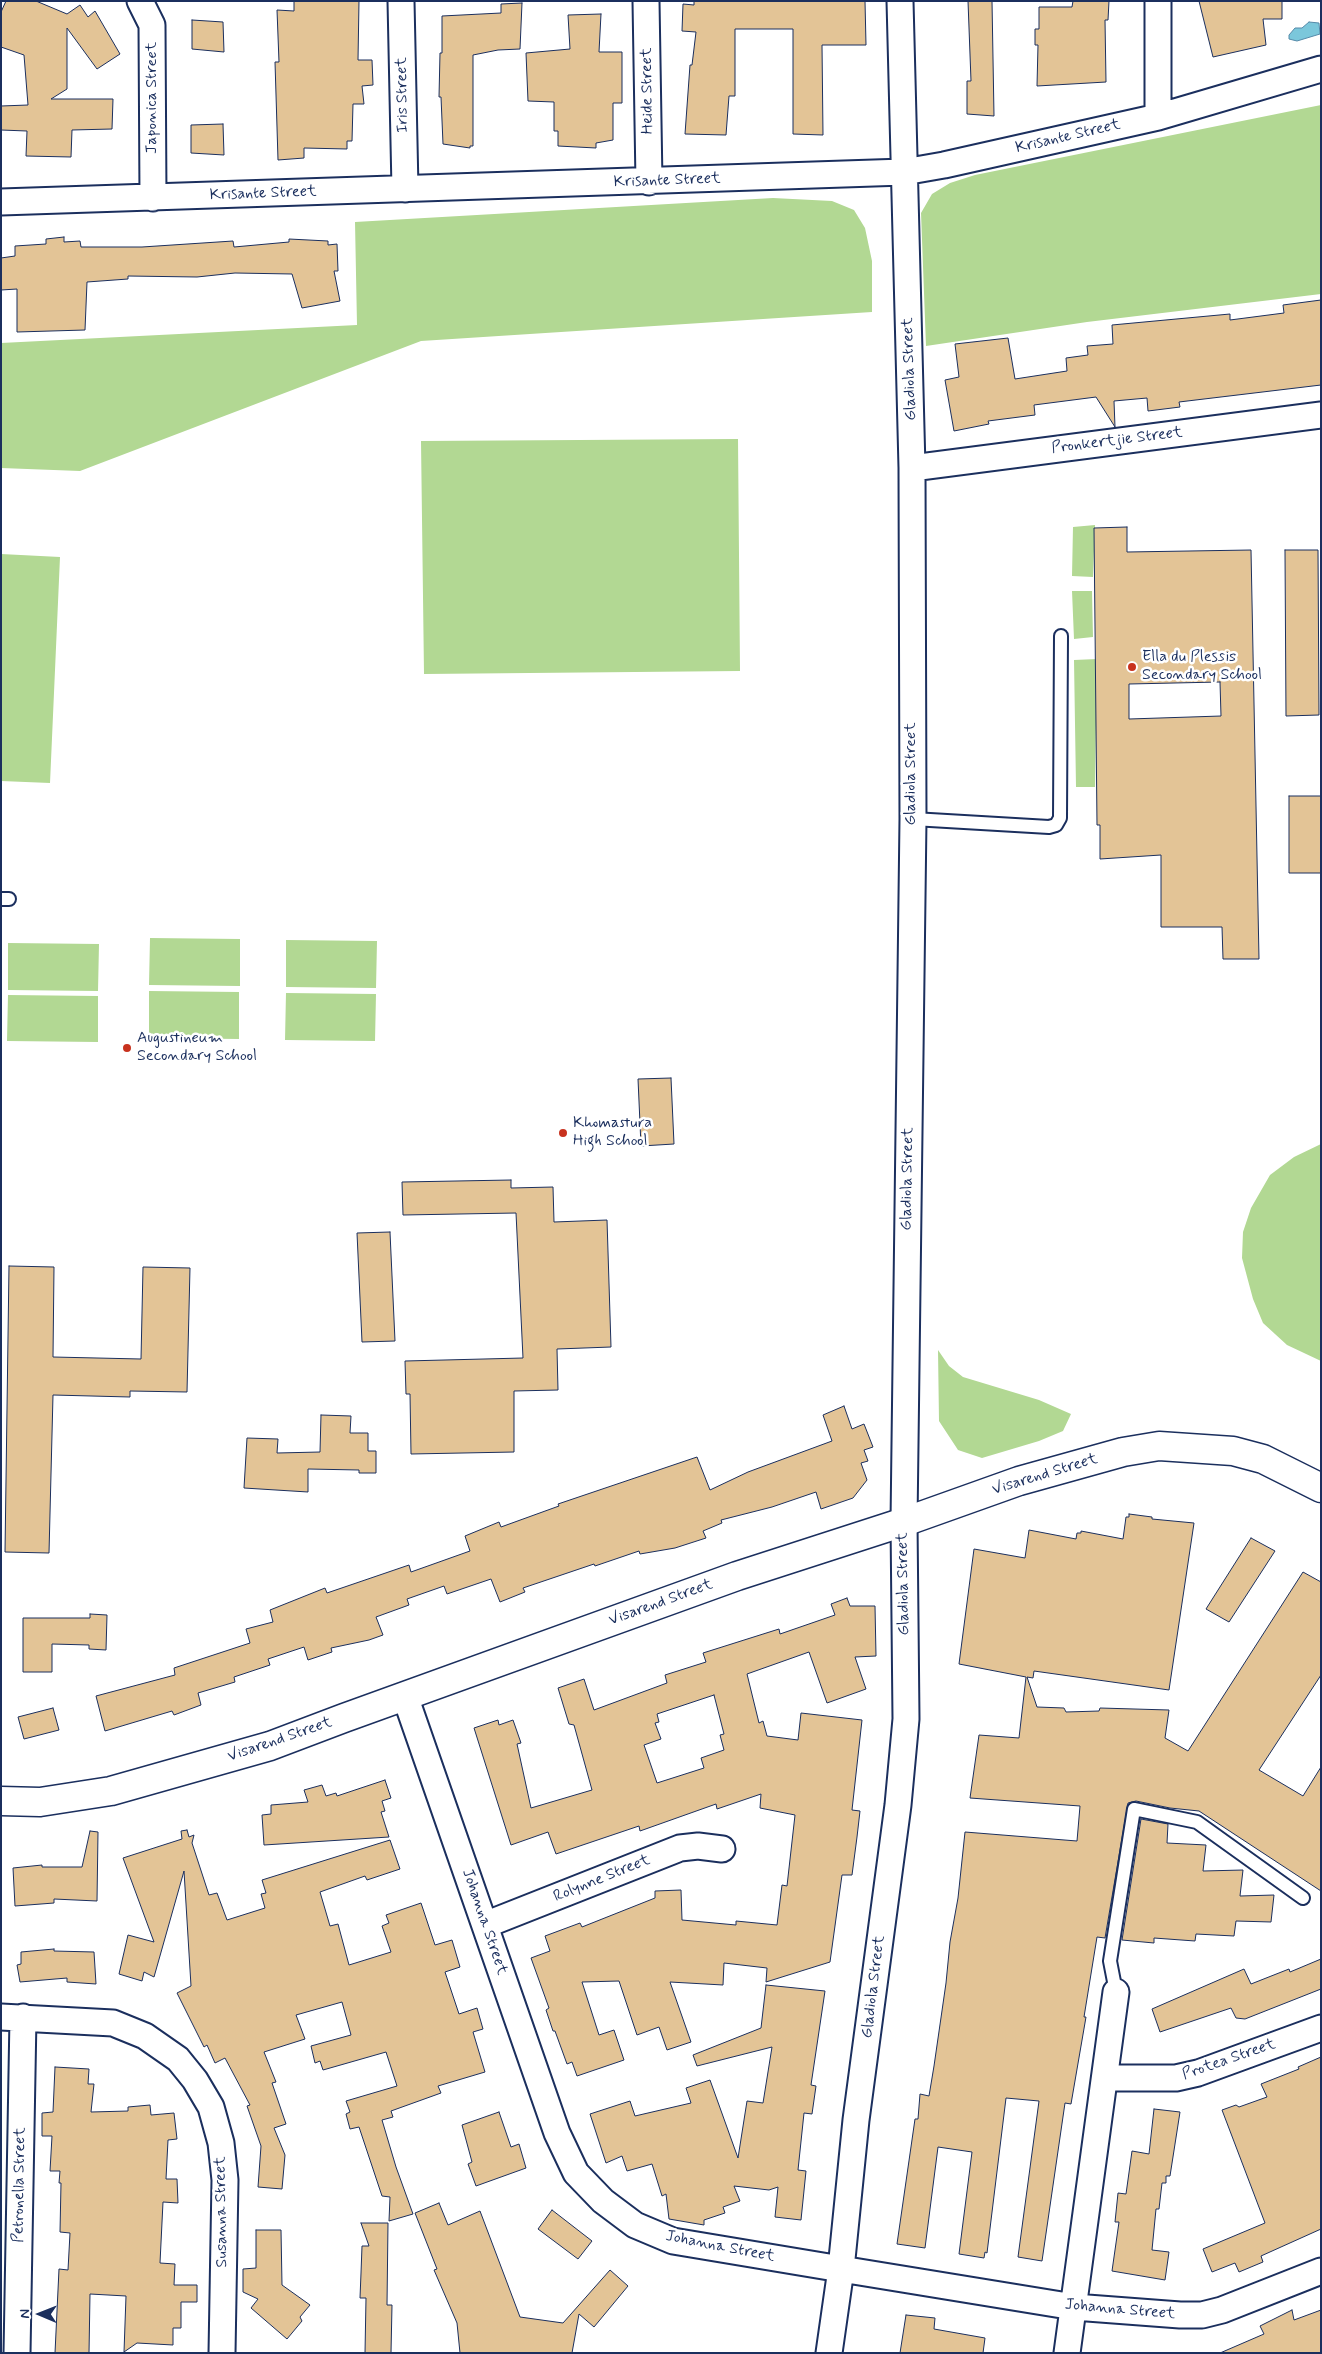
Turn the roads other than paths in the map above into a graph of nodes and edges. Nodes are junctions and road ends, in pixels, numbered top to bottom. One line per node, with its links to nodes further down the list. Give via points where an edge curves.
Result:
1 (140, 1): 11 (street, Japonica Street, via 152,25)
2 (401, 1): 10 (street, Iris Street)
3 (646, 1): 9 (street, Heide Street)
4 (900, 1): 8 (street, Gladiola Street)
5 (1158, 1): 7 (street)
6 (1321, 69): 7 (street, Krisante Street)
7 (1158, 117): 8 (street, Krisante Street)
8 (904, 172): 9 (street, Krisante Street); 14 (street, Gladiola Street)
9 (649, 182): 10 (street, Krisante Street)
10 (405, 189): 11 (street, Krisante Street)
11 (153, 198): 12 (street, Krisante Street)
12 (1, 202)
13 (1321, 415): 14 (street, Pronkertjie Street)
14 (912, 468): 16 (street, Gladiola Street)
15 (1061, 636): 16 (lane, via 1060,818 1056,825 1049,828)
16 (912, 819): 18 (street, Gladiola Street)
17 (1321, 1488): 18 (street, Visarend Street, via 1263,1459 1233,1451 1159,1446 1123,1452 1019,1481)
18 (904, 1522): 19 (street, Visarend Street, via 737,1576); 28 (street, Gladiola Street, via 906,1718 898,1805 856,2120)
19 (405, 1696): 20 (street, Visarend Street, via 270,1746 111,1791 40,1802); 23 (street, Johanna Street)
20 (1, 1801)
21 (722, 1849): 23 (street, Rolynne Street, via 680,1848)
22 (1303, 1898): 24 (lane, via 1198,1822 1134,1809 1110,1960)
23 (485, 1925): 28 (street, Johanna Street, via 558,2133 576,2173 603,2201 635,2225 673,2241)
24 (1116, 1992): 27 (street)
25 (12, 2017): 31 (street, Petronella Street); 32 (street, Susanna Street, via 113,2023 145,2036 178,2059 195,2080 211,2107 221,2143 224,2170)
26 (1321, 2028): 27 (street, Protea Street, via 1183,2076)
27 (1105, 2078): 30 (street)
28 (842, 2269): 30 (street, Johanna Street); 33 (street, Gladiola Street)
29 (1321, 2271): 30 (street, Johanna Street, via 1222,2310 1202,2314 1180,2316)
30 (1074, 2306): 34 (street)
31 (16, 2353)
32 (222, 2353)
33 (828, 2353)
34 (1066, 2353)

